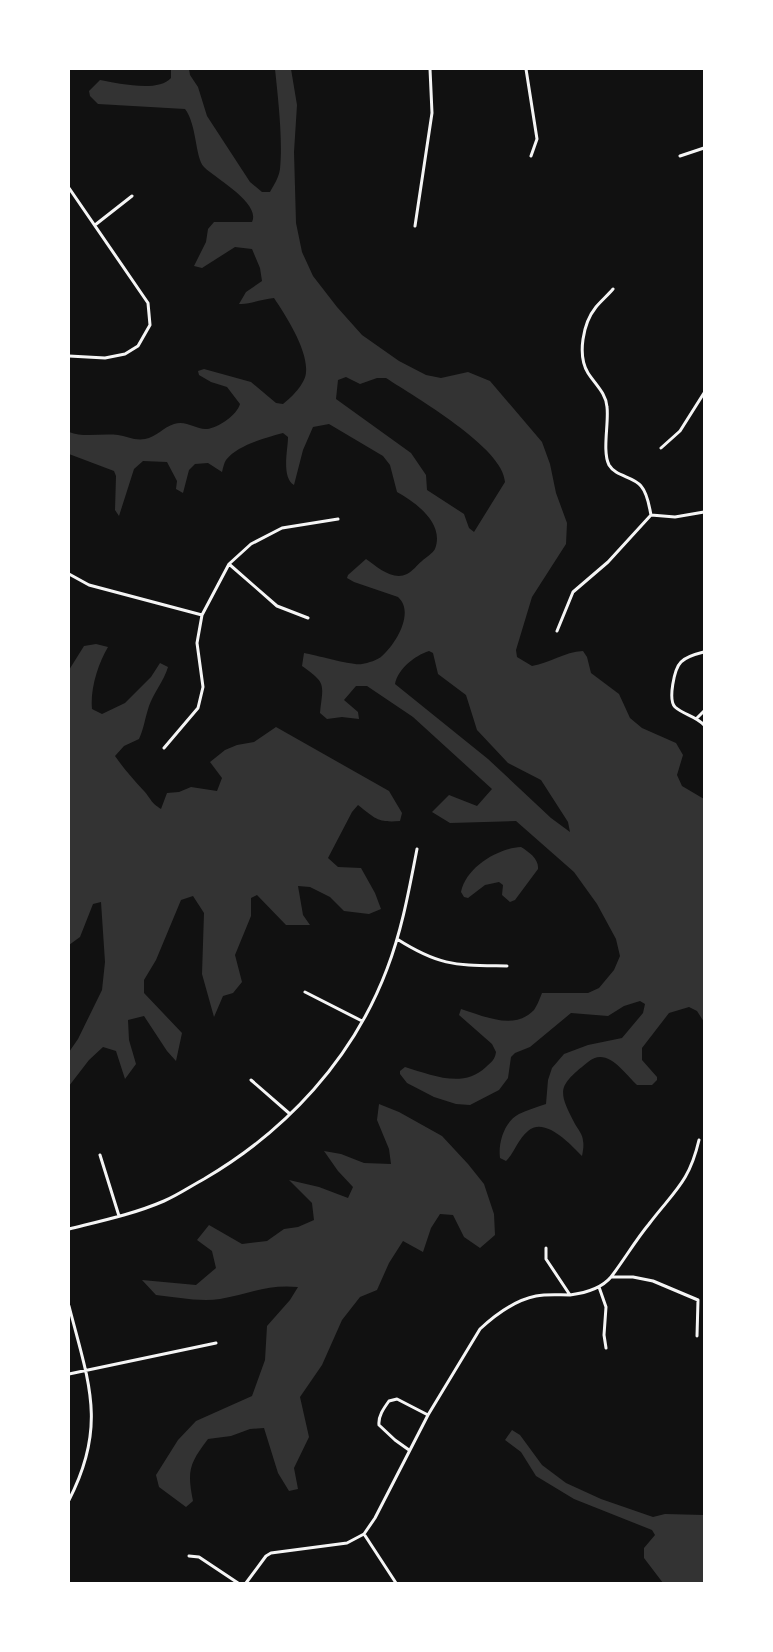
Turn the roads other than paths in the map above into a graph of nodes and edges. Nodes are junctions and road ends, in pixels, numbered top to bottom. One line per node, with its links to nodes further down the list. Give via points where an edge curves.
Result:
1 (430, 69): 9 (street, via 432,113)
2 (526, 69): 4 (street, via 537,139)
3 (704, 148): 5 (street)
4 (531, 156)
5 (680, 156)
6 (69, 188): 8 (street)
7 (132, 196): 8 (street)
8 (95, 225): 11 (street, via 148,303 150,325 138,346 125,354 106,358)
9 (415, 226)
10 (613, 289): 15 (street, via 596,307 587,323 583,343 586,368 600,389 607,407 609,464 617,472 641,485)
11 (69, 356)
12 (704, 393): 13 (street, via 680,431)
13 (661, 448)
14 (704, 512): 15 (street, via 675,517)
15 (651, 515): 21 (street, via 608,562 573,592)
16 (338, 519): 17 (street, via 282,528 251,544)
17 (229, 564): 19 (street); 20 (street, via 277,606)
18 (69, 574): 19 (street, via 89,585)
19 (202, 615): 26 (street, via 197,643 203,687 198,708)
20 (308, 618)
21 (557, 631)
22 (704, 652): 24 (street, via 686,658 678,666 671,698 675,706)
23 (704, 711): 24 (street)
24 (698, 718): 25 (street)
25 (704, 726)
26 (164, 748)
27 (417, 849): 28 (street)
28 (397, 939): 29 (street, via 430,958 443,962 456,965); 31 (street, via 386,970)
29 (507, 966)
30 (305, 992): 31 (street)
31 (362, 1021): 33 (street, via 328,1073)
32 (251, 1080): 33 (street)
33 (290, 1114): 36 (street, via 265,1137 206,1178 166,1200)
34 (699, 1140): 39 (street, via 691,1169 684,1180 649,1223)
35 (100, 1156): 36 (street)
36 (120, 1216): 37 (street)
37 (69, 1230)
38 (546, 1248): 41 (street, via 546,1258)
39 (611, 1277): 40 (street); 43 (street, via 633,1277 653,1281 698,1300)
40 (599, 1287): 41 (street); 45 (street, via 606,1307)
41 (570, 1295): 48 (street, via 545,1295 524,1299 489,1321 474,1336)
42 (69, 1306): 46 (street)
43 (697, 1336)
44 (216, 1343): 46 (street)
45 (606, 1348)
46 (86, 1370): 47 (street); 50 (street, via 91,1396 91,1434 83,1468)
47 (69, 1374)
48 (428, 1415): 49 (street); 49 (street, via 397,1399 389,1401 384,1408 379,1425)
49 (409, 1450): 51 (street, via 375,1518)
50 (69, 1500)
51 (364, 1534): 54 (street, via 347,1543 271,1553); 55 (street)
52 (189, 1556): 53 (street, via 199,1557)
53 (238, 1583)
54 (246, 1583)
55 (396, 1583)

